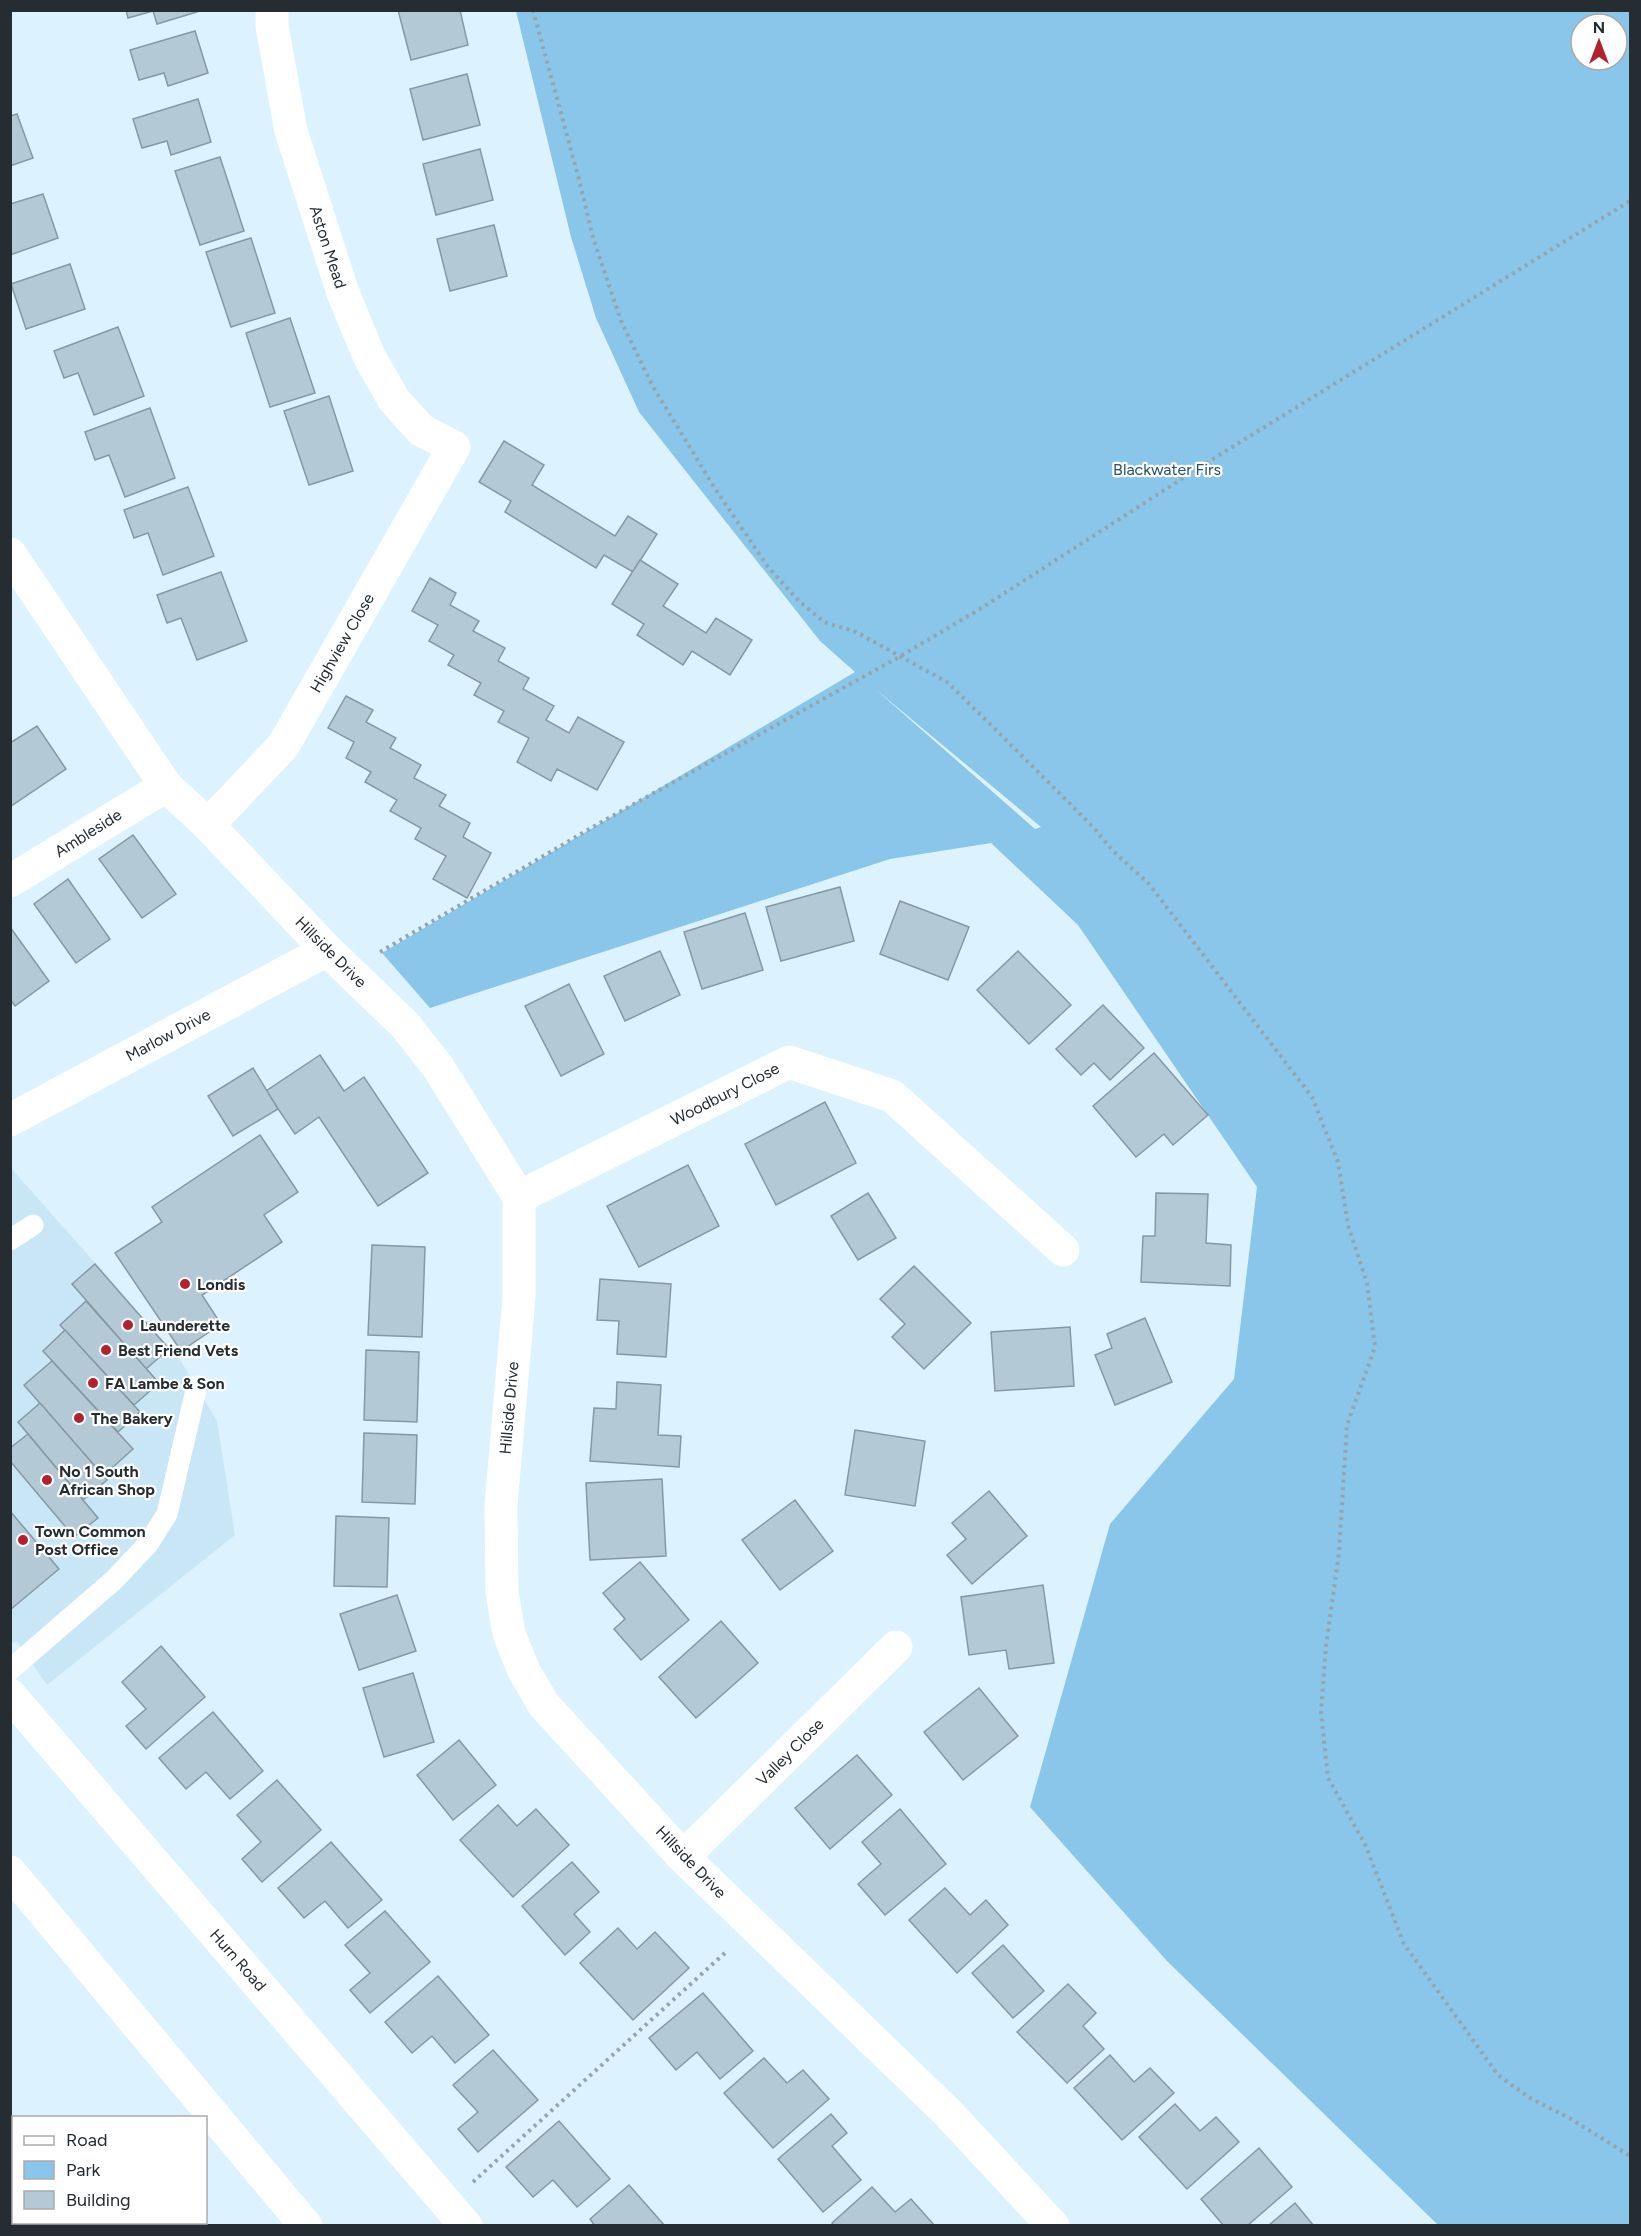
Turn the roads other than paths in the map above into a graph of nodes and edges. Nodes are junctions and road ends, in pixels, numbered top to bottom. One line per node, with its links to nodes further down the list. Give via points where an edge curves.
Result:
1 (272, 10): 2 (street, Aston Mead, via 291,131 343,293 369,356 394,400 421,430)
2 (454, 447): 5 (street, Highview Close, via 283,746)
3 (10, 554): 4 (street, Hillside Drive)
4 (166, 786): 5 (street, Hillside Drive); 6 (street, Ambleside)
5 (208, 825): 7 (street, Hillside Drive)
6 (10, 881)
7 (338, 960): 8 (street, Marlow Drive); 9 (street, Hillside Drive, via 405,1025 438,1067)
8 (10, 1120)
9 (519, 1197): 12 (street, Woodbury Close, via 789,1062 892,1096); 17 (street, Hillside Drive, via 519,1297 501,1505 502,1592 509,1634 544,1705)
10 (33, 1224): 11 (lane)
11 (10, 1240)
12 (1063, 1250)
13 (197, 1386): 15 (lane, via 167,1514 148,1544 114,1580)
14 (896, 1647): 17 (street, Valley Close)
15 (10, 1670)
16 (10, 1695): 19 (street, Hurn Road)
17 (683, 1857): 21 (street, Hillside Drive, via 948,2113)
18 (10, 1872): 20 (street)
19 (457, 2215)
20 (306, 2226)
21 (1053, 2226)

